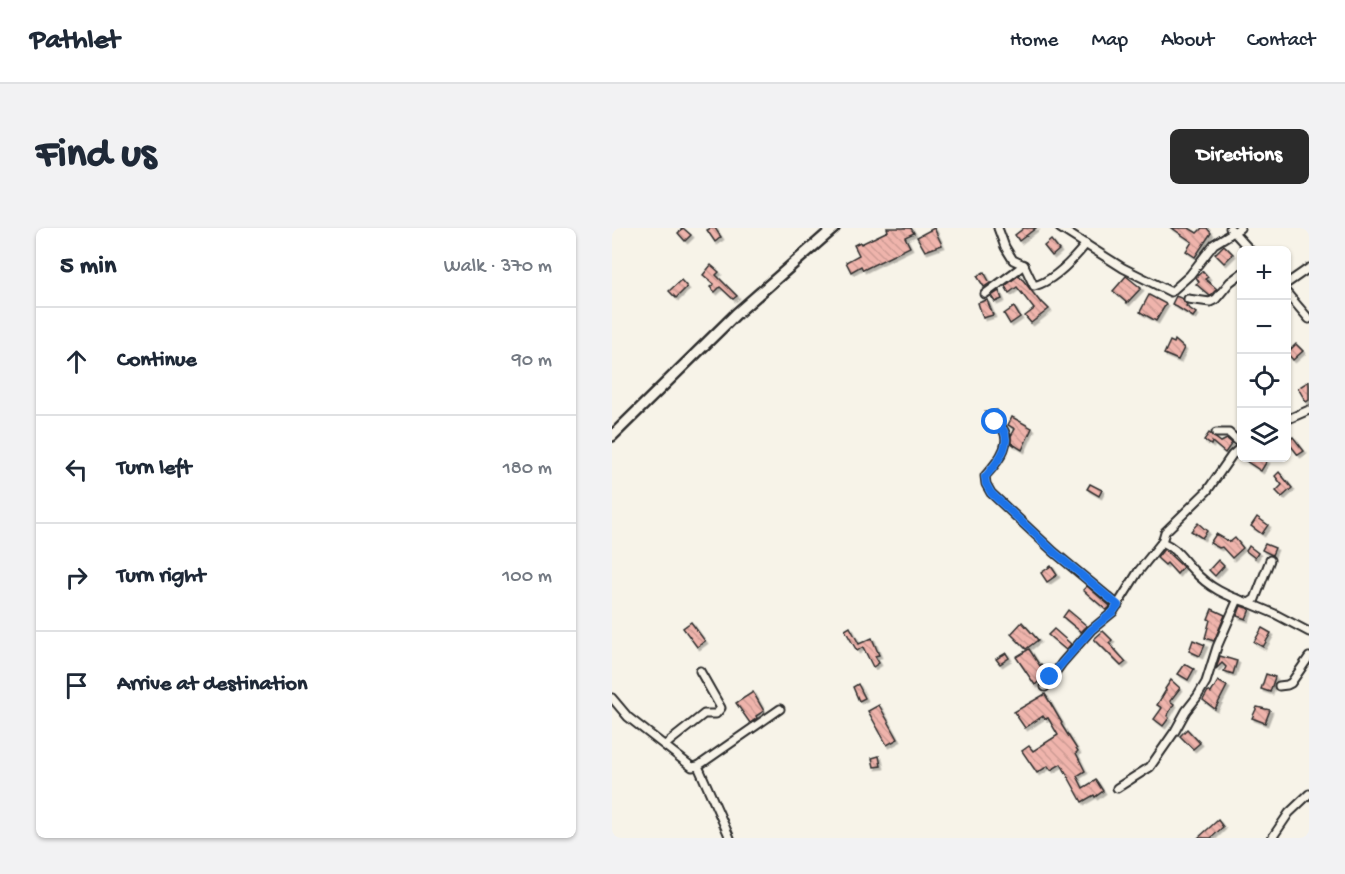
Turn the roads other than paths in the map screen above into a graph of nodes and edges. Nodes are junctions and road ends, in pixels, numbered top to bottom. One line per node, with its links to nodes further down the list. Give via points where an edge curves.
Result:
1 (834, 228): 19 (main road, via 736,314)
2 (998, 228): 7 (street, via 1013,260)
3 (1060, 228): 5 (street)
4 (1235, 229): 5 (street, via 1214,244 1172,292 1122,268); 6 (street)
5 (1086, 244): 7 (street, via 1042,284 1034,286)
6 (1247, 246)
7 (1024, 265): 11 (street)
8 (1309, 268): 10 (street)
9 (1237, 277): 13 (street, via 1210,302)
10 (1291, 281)
11 (985, 294)
12 (1291, 297): 14 (street)
13 (1188, 299)
14 (1309, 319)
15 (1309, 410): 16 (street)
16 (1291, 418)
17 (995, 422): 26 (street, via 1006,433 1006,447 985,477 991,493)
18 (1216, 434): 20 (street, via 1230,433)
19 (612, 436)
20 (1237, 440)
21 (1237, 450): 22 (street, via 1207,491 1170,525)
22 (1162, 542): 24 (street, via 1217,590); 26 (street)
23 (1270, 560): 25 (street)
24 (1238, 599): 25 (street); 36 (street, via 1197,697 1150,767)
25 (1250, 603): 27 (street)
26 (1118, 605): 31 (street, via 1091,630)
27 (1309, 632)
28 (1309, 657): 30 (street, via 1291,683)
29 (700, 671): 34 (street, via 721,708 716,714 704,714)
30 (1280, 686)
31 (1045, 687)
32 (612, 699): 34 (street, via 628,717)
33 (780, 709): 35 (street)
34 (665, 745): 35 (street, via 692,767)
35 (698, 766): 38 (street)
36 (1117, 788)
37 (1309, 794): 39 (street, via 1288,813)
38 (730, 838)
39 (1272, 838)

